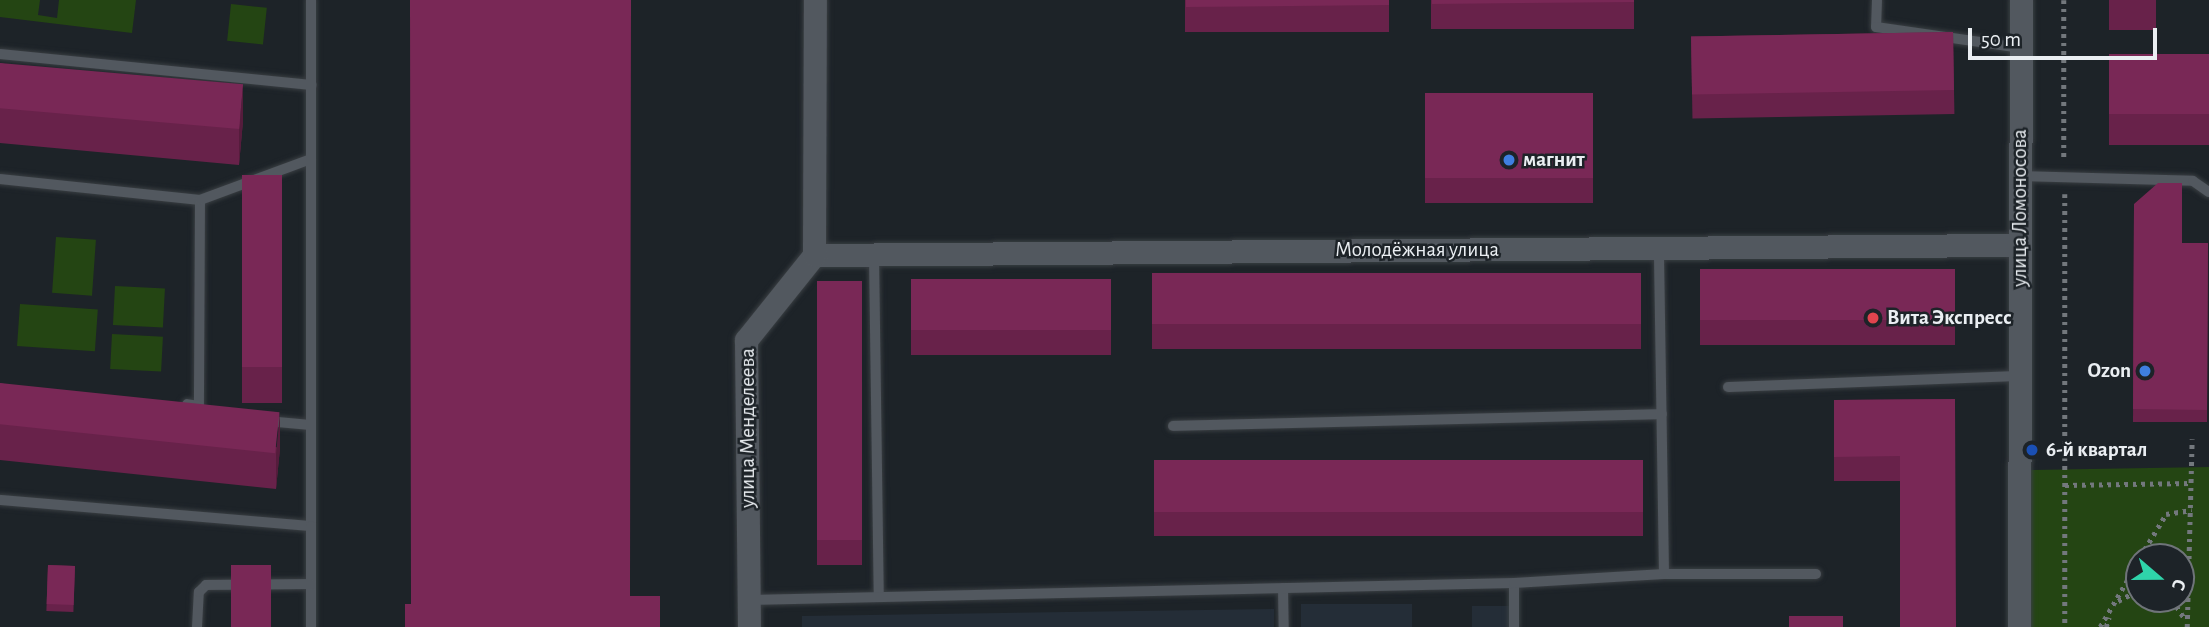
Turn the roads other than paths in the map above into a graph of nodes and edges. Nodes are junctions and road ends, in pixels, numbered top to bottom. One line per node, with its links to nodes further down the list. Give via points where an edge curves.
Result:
1 (311, 0): 7 (lane)
2 (815, 0): 16 (street)
3 (1877, 0): 5 (lane, via 1877,27)
4 (2021, 0): 5 (street, улица Ломоносова)
5 (2021, 48): 9 (street, улица Ломоносова)
6 (0, 54): 7 (lane)
7 (311, 85): 8 (lane)
8 (311, 159): 12 (lane); 22 (lane)
9 (2019, 176): 11 (lane, via 2193,181); 13 (street, улица Ломоносова)
10 (0, 179): 12 (lane)
11 (2209, 192)
12 (200, 200): 19 (lane, via 204,407)
13 (2019, 245): 14 (street, Молодёжная улица); 17 (street, улица Ломоносова)
14 (1659, 248): 15 (street, Молодёжная улица); 20 (lane)
15 (874, 255): 16 (street, Молодёжная улица); 31 (lane)
16 (814, 256): 32 (street, улица Менделеева, via 746,340)
17 (2019, 376): 18 (lane); 38 (street, улица Ломоносова)
18 (1728, 387)
19 (173, 403)
20 (1662, 414): 23 (lane); 26 (lane)
21 (257, 420): 22 (lane)
22 (311, 425): 25 (lane)
23 (1173, 426)
24 (0, 500): 25 (lane)
25 (311, 526): 29 (lane)
26 (1664, 574): 27 (lane); 28 (lane)
27 (1816, 574)
28 (1514, 583): 30 (lane); 37 (lane)
29 (311, 584): 33 (lane, via 206,585 199,593); 34 (lane)
30 (1283, 588): 31 (lane); 36 (lane)
31 (879, 597): 32 (lane)
32 (749, 600): 35 (street, улица Менделеева)
33 (197, 627)
34 (311, 627)
35 (749, 627)
36 (1284, 627)
37 (1514, 627)
38 (2020, 627)

